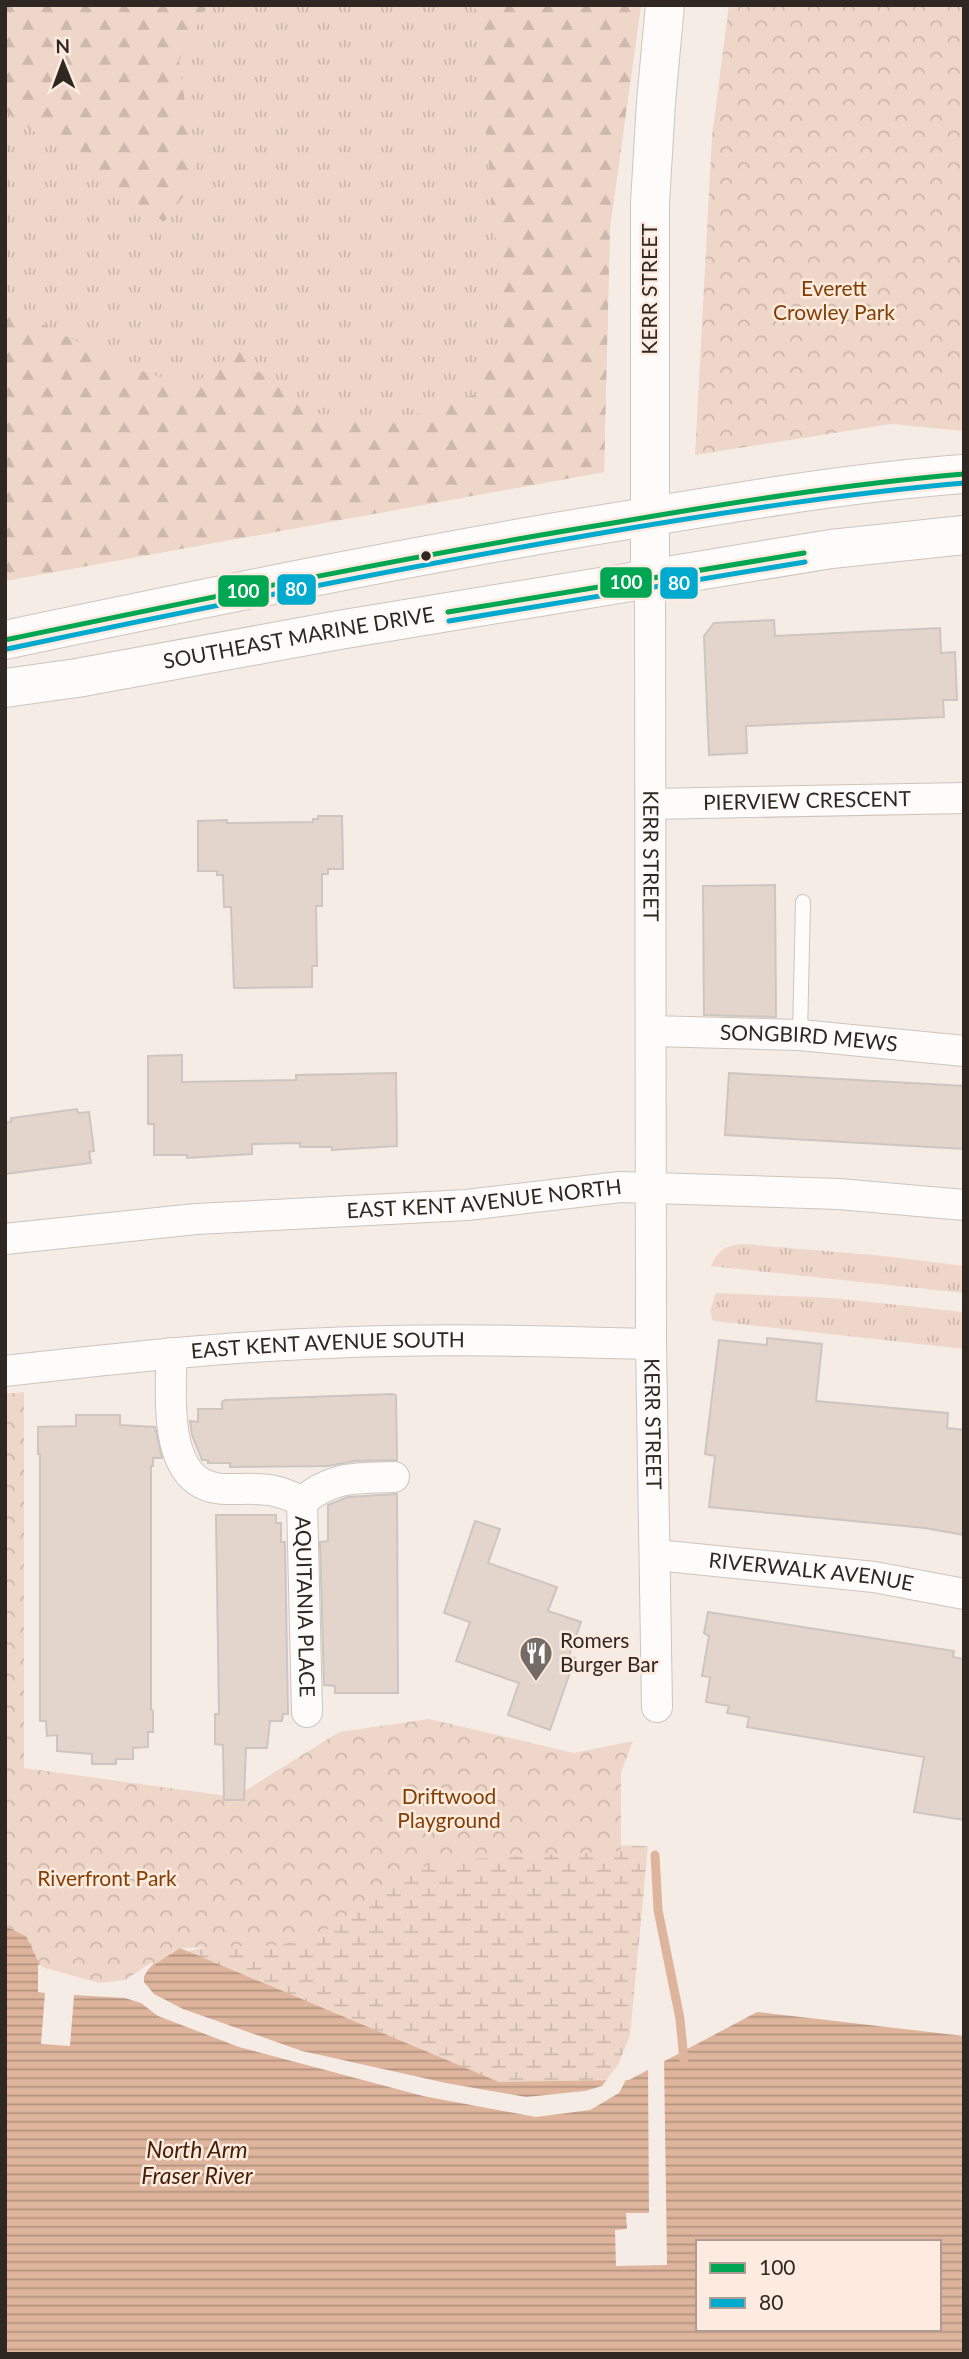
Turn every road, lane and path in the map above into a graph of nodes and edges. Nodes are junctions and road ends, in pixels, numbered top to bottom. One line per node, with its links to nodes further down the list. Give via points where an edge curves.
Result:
1 (665, 5): 3 (main road, KERR STREET, via 650,204)
2 (964, 474): 3 (main road, via 883,480)
3 (650, 516): 5 (main road, KERR STREET); 6 (main road, via 395,559)
4 (964, 535): 5 (main road, SOUTHEAST MARINE DRIVE, via 831,548)
5 (650, 580): 7 (main road, SOUTHEAST MARINE DRIVE); 9 (street, KERR STREET)
6 (5, 640)
7 (5, 688)
8 (964, 798): 9 (street, PIERVIEW CRESCENT)
9 (651, 804): 11 (street, KERR STREET)
10 (803, 902): 12 (lane)
11 (651, 1031): 12 (street, SONGBIRD MEWS); 14 (street, KERR STREET)
12 (800, 1035): 13 (street, SONGBIRD MEWS)
13 (964, 1051)
14 (651, 1188): 15 (street, EAST KENT AVENUE NORTH, via 839,1194); 16 (street, EAST KENT AVENUE NORTH, via 597,1189 440,1207 196,1219); 17 (street, KERR STREET)
15 (964, 1205)
16 (5, 1239)
17 (652, 1343): 18 (street, EAST KENT AVENUE SOUTH, via 328,1343); 22 (street, KERR STREET)
18 (170, 1353): 19 (street, EAST KENT AVENUE SOUTH); 21 (street, AQUITANIA PLACE, via 172,1424 185,1469 201,1484 226,1490 284,1491)
19 (5, 1371)
20 (394, 1477): 21 (street, AQUITANIA PLACE, via 344,1479 317,1488)
21 (302, 1502): 25 (street, AQUITANIA PLACE)
22 (656, 1555): 23 (street, RIVERWALK AVENUE, via 874,1577); 24 (street, KERR STREET)
23 (964, 1594)
24 (657, 1707)
25 (307, 1712)

